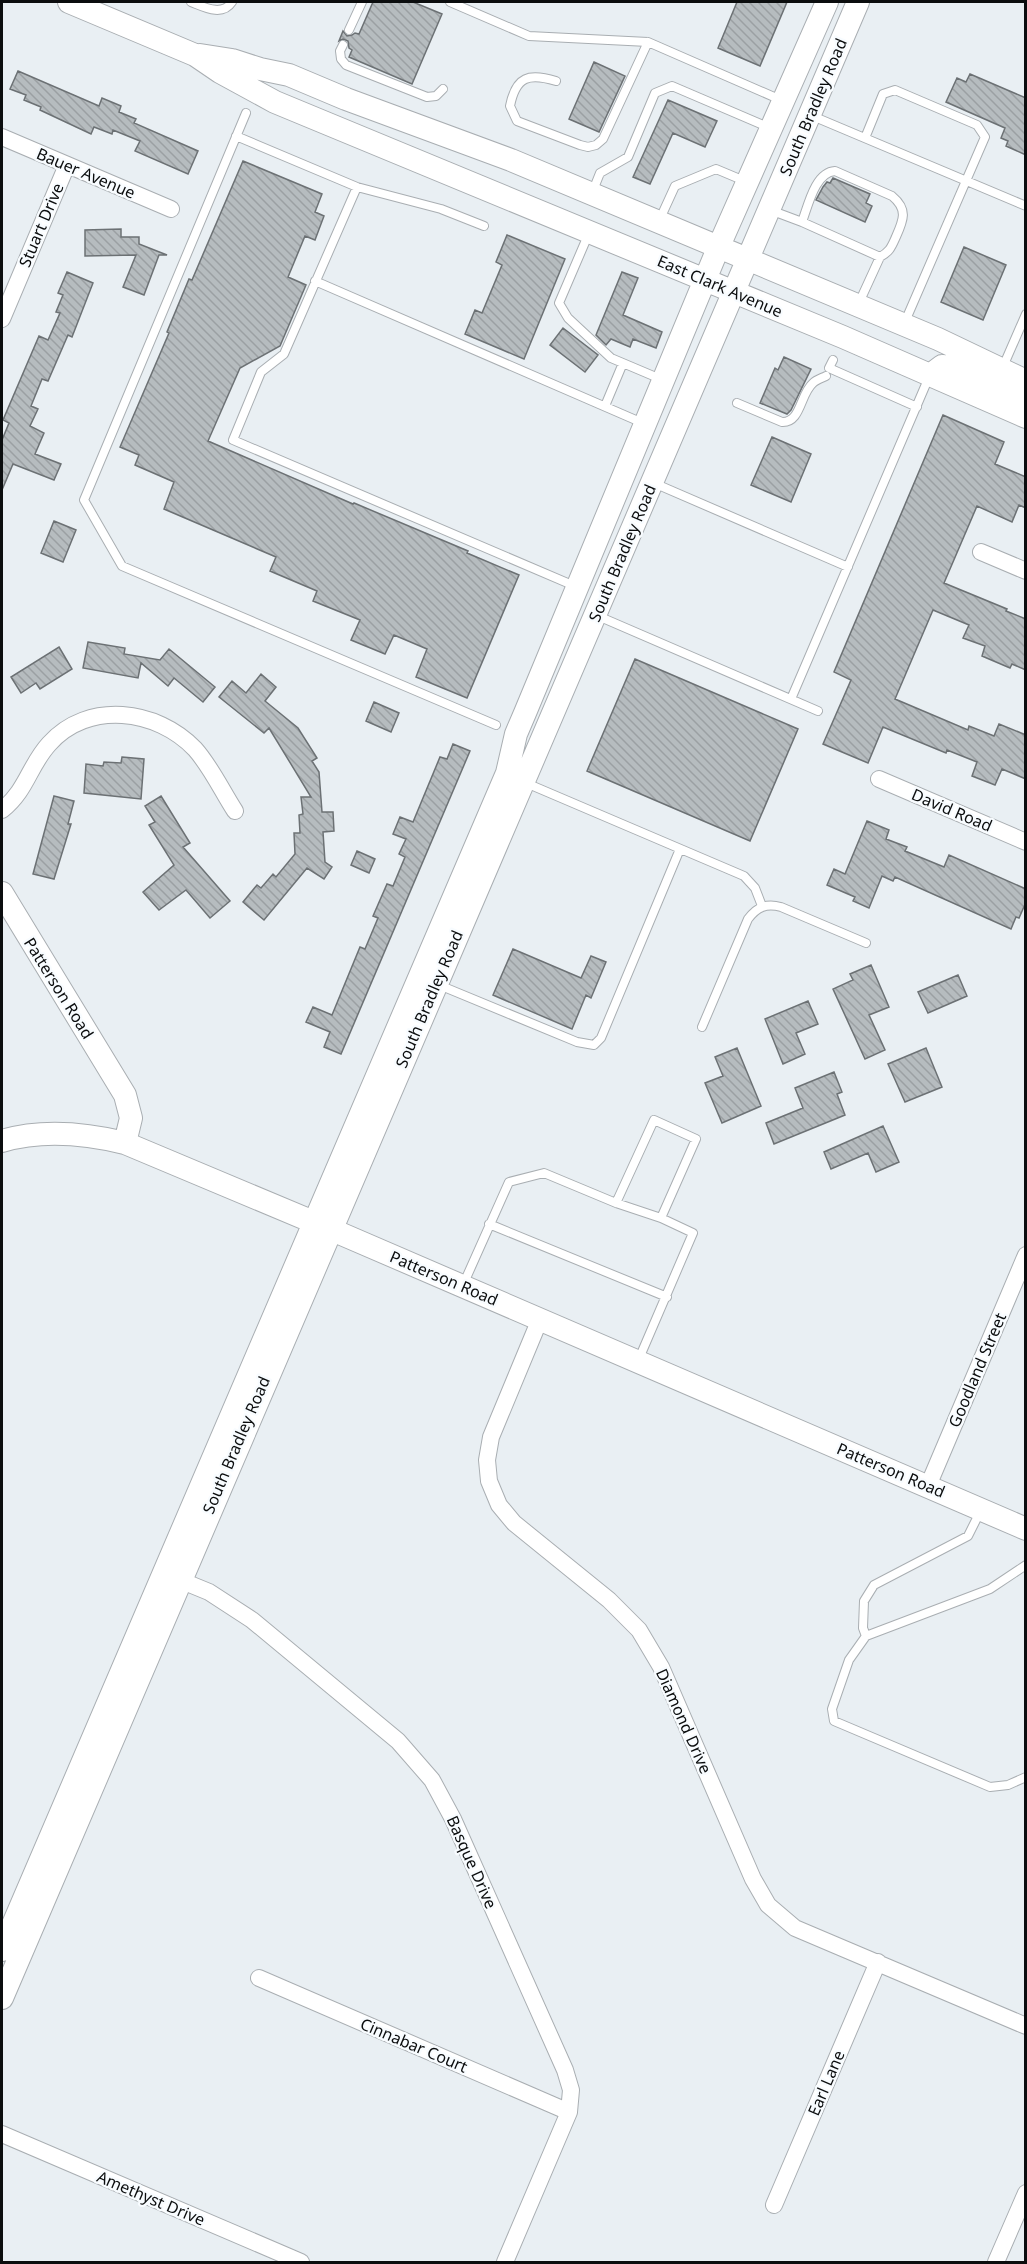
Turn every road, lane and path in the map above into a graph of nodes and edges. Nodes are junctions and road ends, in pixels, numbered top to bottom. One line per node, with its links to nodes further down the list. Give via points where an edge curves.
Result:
1 (69, 2): 8 (main road, East Clark Avenue)
2 (191, 2): 7 (lane, via 212,10 223,10)
3 (362, 2): 9 (lane)
4 (450, 2): 10 (lane, via 529,36)
5 (827, 2): 15 (main road, South Bradley Road)
6 (858, 2): 17 (main road, South Bradley Road)
7 (231, 3)
8 (93, 6): 12 (main road, East Clark Avenue, via 195,55 232,60)
9 (349, 30)
10 (648, 42): 13 (lane, via 606,132 596,145 580,145 517,121 510,106 521,81 541,76); 15 (lane)
11 (343, 45): 14 (lane, via 340,59 346,65 427,97 436,96)
12 (257, 79): 22 (main road, East Clark Avenue, via 275,102); 24 (main road, East Clark Avenue, via 289,75)
13 (556, 81)
14 (443, 89)
15 (783, 101): 18 (main road, South Bradley Road)
16 (246, 113): 19 (lane)
17 (810, 115): 21 (lane); 31 (main road, South Bradley Road)
18 (771, 128): 26 (main road, South Bradley Road); 28 (lane, via 672,86 655,93 628,158 600,173)
19 (236, 136): 27 (lane); 69 (lane, via 84,500 122,566)
20 (2, 137): 23 (street, Bauer Avenue)
21 (864, 138): 25 (lane); 25 (lane, via 883,94 895,90 977,125 985,137)
22 (412, 159): 24 (main road, East Clark Avenue, via 425,142 525,175); 35 (main road, East Clark Avenue)
23 (67, 165): 30 (street, Bauer Avenue); 44 (street, Stuart Drive)
24 (545, 174): 28 (main road, East Clark Avenue)
25 (965, 180): 29 (lane); 45 (lane)
26 (747, 182): 32 (lane, via 716,169 675,186); 36 (main road, South Bradley Road)
27 (357, 187): 34 (lane, via 441,209); 40 (lane)
28 (592, 193): 32 (main road, East Clark Avenue)
29 (1026, 206)
30 (171, 209)
31 (770, 210): 33 (lane); 38 (main road, South Bradley Road)
32 (659, 222): 36 (main road, East Clark Avenue)
33 (802, 222): 37 (lane); 37 (lane, via 820,178 828,171 892,196 902,208 903,222 889,252)
34 (484, 226)
35 (590, 231): 39 (main road, East Clark Avenue); 47 (lane, via 559,303 568,318 610,358)
36 (719, 246): 38 (main road, East Clark Avenue); 39 (main road, South Bradley Road)
37 (880, 257): 42 (lane)
38 (750, 259): 41 (main road, South Bradley Road); 42 (main road, East Clark Avenue)
39 (706, 279): 41 (main road, East Clark Avenue); 51 (main road, South Bradley Road)
40 (315, 281): 55 (lane); 64 (lane, via 284,354 261,372 233,440)
41 (736, 292): 49 (main road, East Clark Avenue); 59 (main road, South Bradley Road)
42 (858, 305): 45 (main road, East Clark Avenue)
43 (1026, 314): 48 (lane)
44 (2, 319)
45 (904, 324): 48 (main road, East Clark Avenue)
46 (833, 360): 56 (lane, via 829,368)
47 (623, 363): 51 (lane); 55 (lane)
48 (1002, 369): 52 (main road, East Clark Avenue)
49 (930, 375): 53 (main road, via 942,366 954,367); 56 (lane); 57 (main road, East Clark Avenue)
50 (826, 376): 54 (lane, via 814,381 794,419 788,422)
51 (664, 380): 58 (main road, South Bradley Road)
52 (1026, 381)
53 (1026, 397)
54 (737, 403)
55 (605, 406): 58 (lane)
56 (917, 407): 62 (lane)
57 (1026, 417)
58 (645, 424): 60 (main road, South Bradley Road)
59 (653, 483): 62 (lane); 65 (main road, South Bradley Road)
60 (618, 489): 64 (main road, South Bradley Road); 65 (main road, via 621,521 594,589 592,609)
61 (981, 552): 63 (street)
62 (848, 567): 66 (lane)
63 (1026, 572)
64 (578, 587): 68 (main road, South Bradley Road)
65 (596, 615): 66 (lane); 68 (main road, via 587,617 574,630 548,692); 70 (main road, South Bradley Road)
66 (791, 699): 67 (lane)
67 (818, 711)
68 (525, 712): 70 (main road, South Bradley Road, via 516,734)
69 (496, 725)
70 (515, 778): 75 (lane); 79 (main road, South Bradley Road); 86 (main road, South Bradley Road)
71 (879, 779): 74 (street, David Road)
72 (2, 810): 73 (street, via 19,794 36,760 64,729 100,715 119,714 159,723 180,736 196,751)
73 (235, 811)
74 (1026, 842)
75 (680, 849): 77 (lane, via 744,876 755,888); 79 (lane, via 601,1038 594,1045 577,1042)
76 (2, 893): 82 (main road, Patterson Road, via 125,1095 131,1118)
77 (762, 906): 78 (lane, via 781,906); 80 (lane, via 748,919)
78 (866, 943)
79 (435, 984): 86 (main road, South Bradley Road)
80 (702, 1027)
81 (2, 1141): 82 (main road, via 56,1133)
82 (125, 1143): 86 (main road, Patterson Road)
83 (616, 1203): 84 (lane); 84 (lane, via 654,1120 696,1139); 85 (lane, via 544,1173 509,1182)
84 (661, 1218): 89 (lane, via 693,1233)
85 (489, 1224): 88 (lane); 89 (lane)
86 (321, 1225): 88 (main road, Patterson Road); 96 (main road, South Bradley Road)
87 (1026, 1255): 92 (street, Goodland Street)
88 (463, 1286): 90 (main road, Patterson Road)
89 (667, 1297): 91 (lane)
90 (540, 1319): 91 (main road, Patterson Road); 100 (street, Diamond Drive, via 491,1437 489,1481 499,1505 639,1630 661,1666 753,1879 768,1905 795,1928)
91 (638, 1361): 92 (main road, Patterson Road)
92 (928, 1486): 93 (main road, Patterson Road)
93 (981, 1510): 94 (main road, Patterson Road); 97 (lane, via 968,1536 873,1585 864,1601)
94 (1026, 1529)
95 (1026, 1566): 97 (lane, via 990,1589)
96 (171, 1576): 99 (main road, South Bradley Road); 102 (main road, South Bradley Road); 104 (street, Basque Drive, via 252,1620 398,1742 432,1780 565,2070 571,2090)
97 (866, 1636): 98 (lane, via 849,1660 832,1709 834,1721 990,1787)
98 (1026, 1777)
99 (2, 1950)
100 (878, 1962): 103 (street, Diamond Drive); 107 (street, Earl Lane)
101 (259, 1978): 104 (street, Cinnabar Court)
102 (2, 1998)
103 (1026, 2026)
104 (569, 2112): 109 (street, Basque Drive)
105 (2, 2134): 108 (street, Amethyst Drive)
106 (1026, 2193): 110 (street)
107 (774, 2205)
108 (301, 2262)
109 (505, 2262)
110 (996, 2262)

